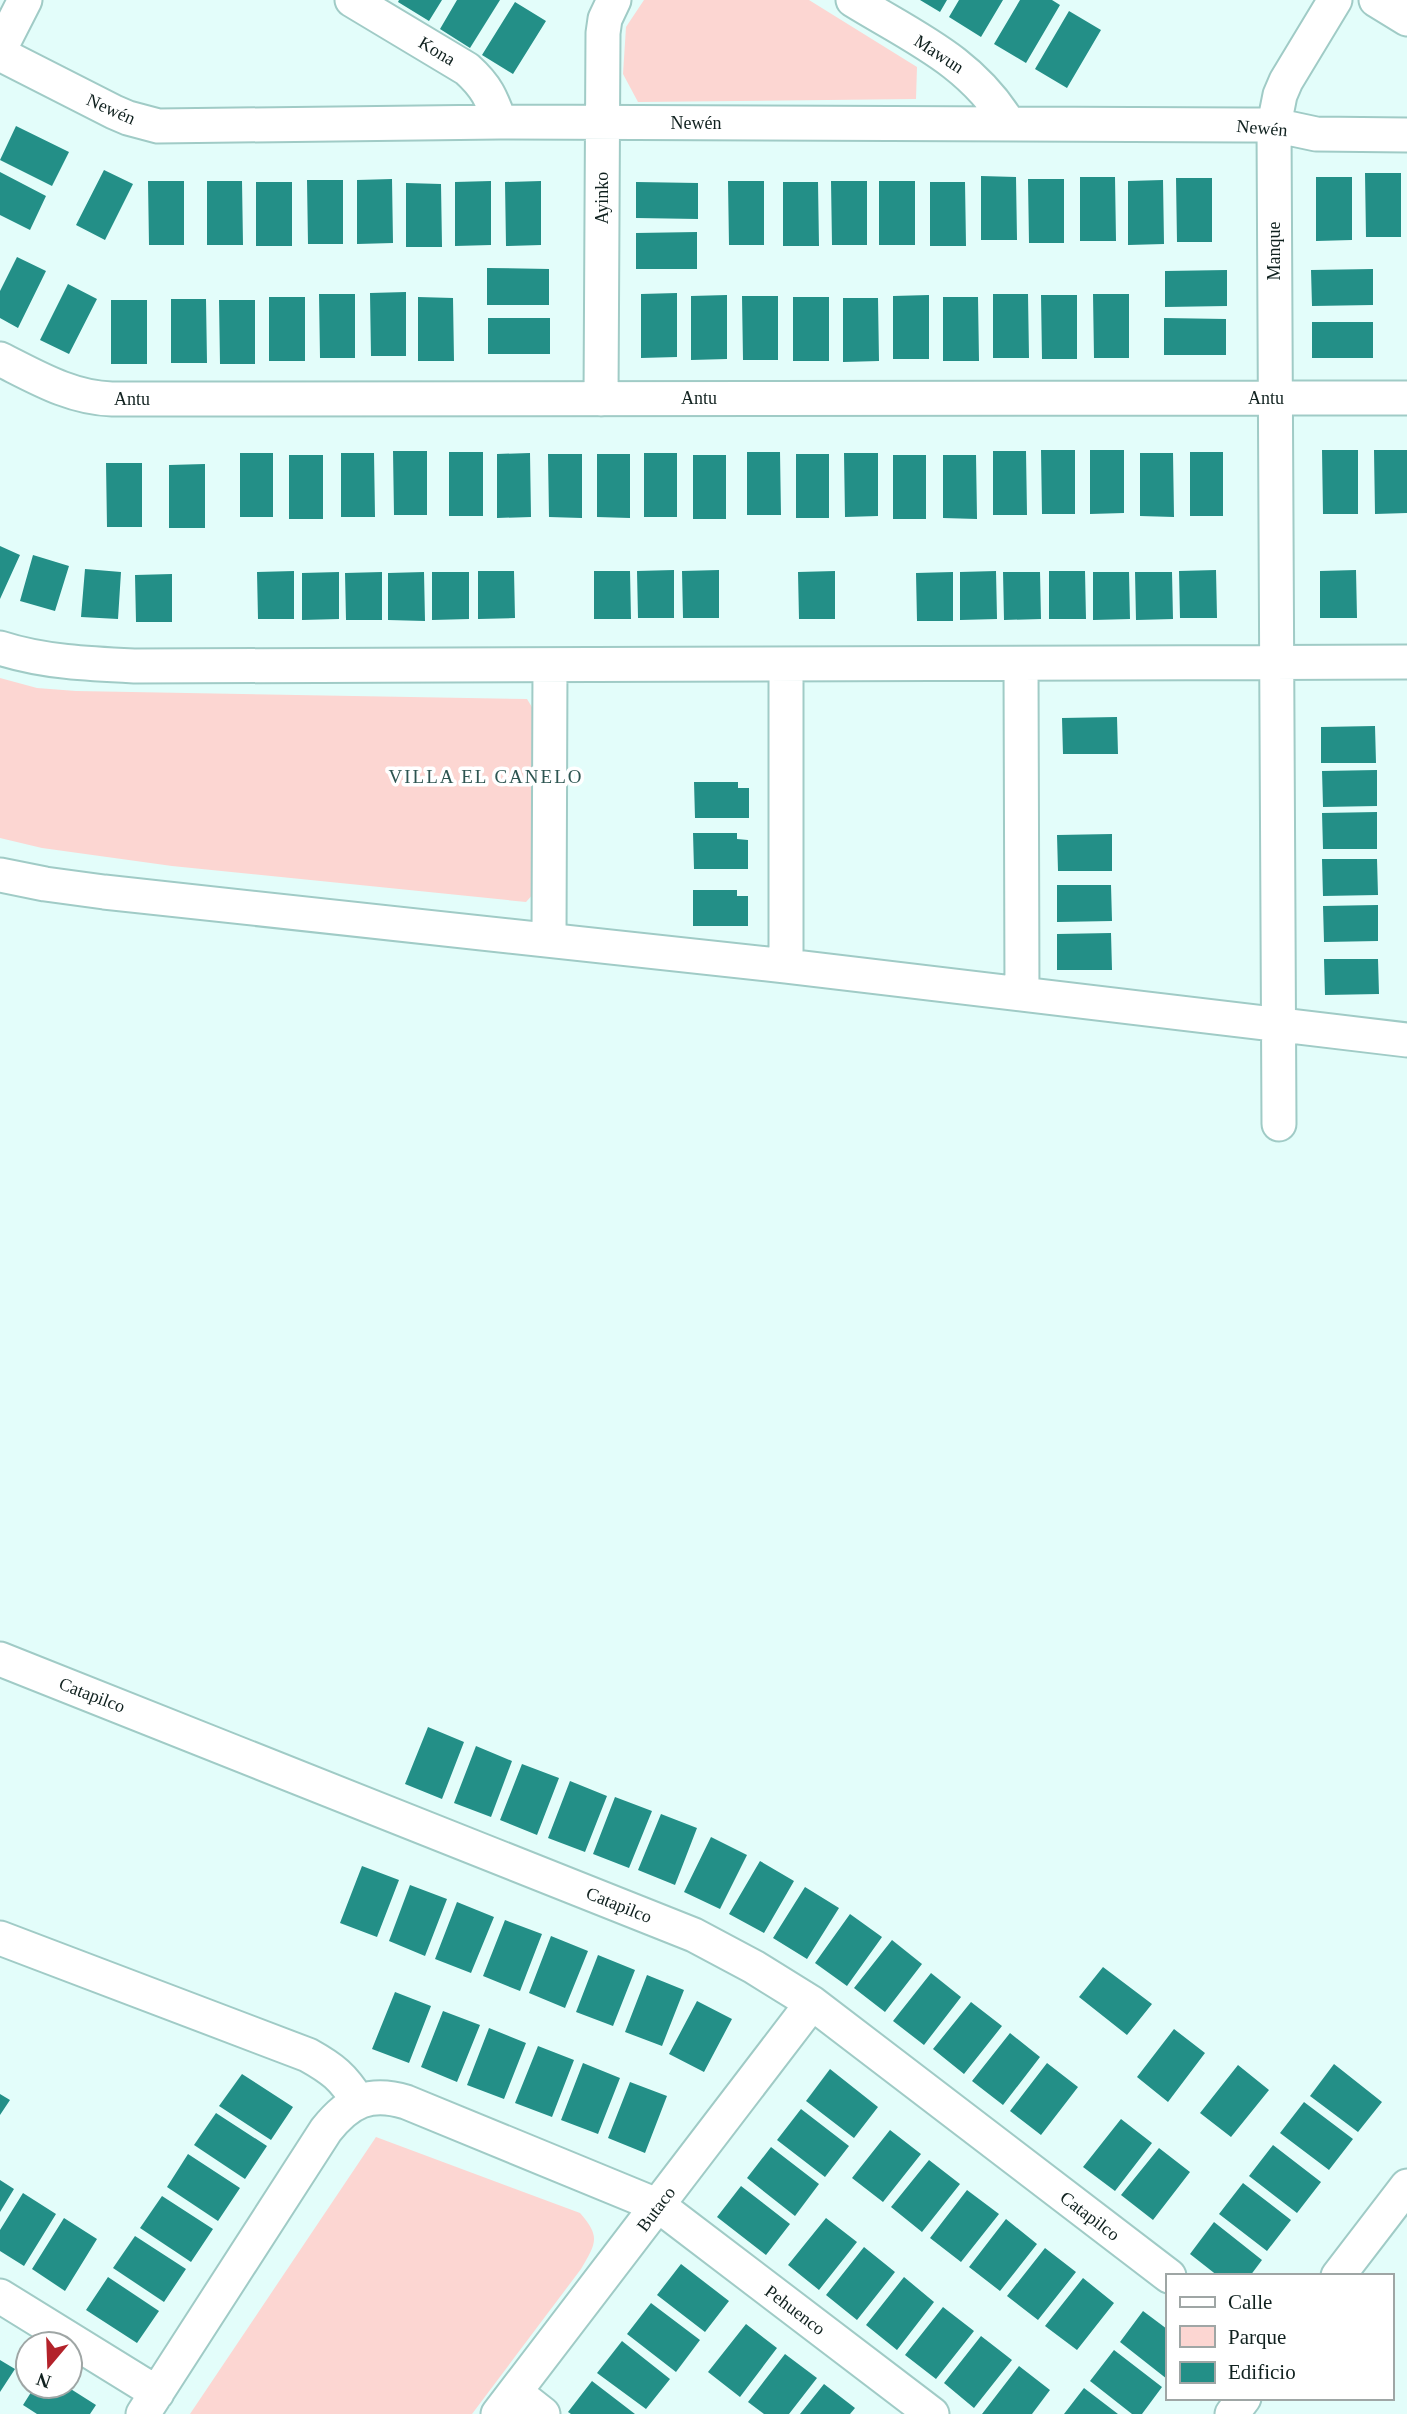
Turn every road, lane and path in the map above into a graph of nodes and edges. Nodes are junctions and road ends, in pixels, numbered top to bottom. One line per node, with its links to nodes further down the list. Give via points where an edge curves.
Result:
1 (25, 0): 8 (street)
2 (352, 0): 9 (street, Kona, via 467,69 490,94)
3 (614, 0): 10 (street, Ayinko, via 603,33)
4 (853, 0): 11 (street, Mawun, via 950,58 987,92)
5 (1335, 0): 12 (street, Manque, via 1286,81)
6 (1376, 0): 7 (street)
7 (1407, 19)
8 (0, 51): 9 (street, Newén, via 114,112 158,126)
9 (500, 122): 10 (street, Newén)
10 (603, 123): 11 (street, Newén); 17 (street, Ayinko)
11 (1009, 124): 12 (street, Newén)
12 (1274, 125): 13 (street, Newén, via 1316,134); 15 (street, Manque)
13 (1407, 135)
14 (0, 359): 17 (street, Antu, via 59,388 99,399)
15 (1274, 398): 16 (street, Antu); 17 (street, Antu); 19 (street, Manque)
16 (1407, 398)
17 (601, 399)
18 (0, 648): 23 (street, via 90,664 135,666)
19 (1276, 662): 20 (street); 22 (street); 28 (street, Manque)
20 (1407, 662)
21 (786, 664): 22 (street); 23 (street); 26 (street)
22 (1021, 664): 27 (street)
23 (550, 665): 25 (street)
24 (0, 875): 25 (street, via 104,892)
25 (549, 939): 26 (street)
26 (786, 966): 27 (street)
27 (1022, 994): 28 (street)
28 (1278, 1024): 29 (street); 30 (street, Manque)
29 (1407, 1040)
30 (1279, 1124)
31 (2, 1663): 33 (street, Catapilco, via 694,1935)
32 (0, 1938): 34 (street, via 308,2055 344,2078)
33 (812, 2003): 36 (street, Butaco); 37 (street, Catapilco)
34 (358, 2101): 36 (street, Pehuenco, via 391,2097 406,2102); 42 (street, via 326,2130)
35 (1407, 2186): 38 (street)
36 (659, 2206): 41 (street, Butaco); 44 (street, Pehuenco)
37 (1166, 2274)
38 (1340, 2274)
39 (0, 2296): 42 (street)
40 (1242, 2400): 45 (street)
41 (507, 2403): 43 (street)
42 (150, 2404)
43 (543, 2414)
44 (932, 2414)
45 (1231, 2414)

